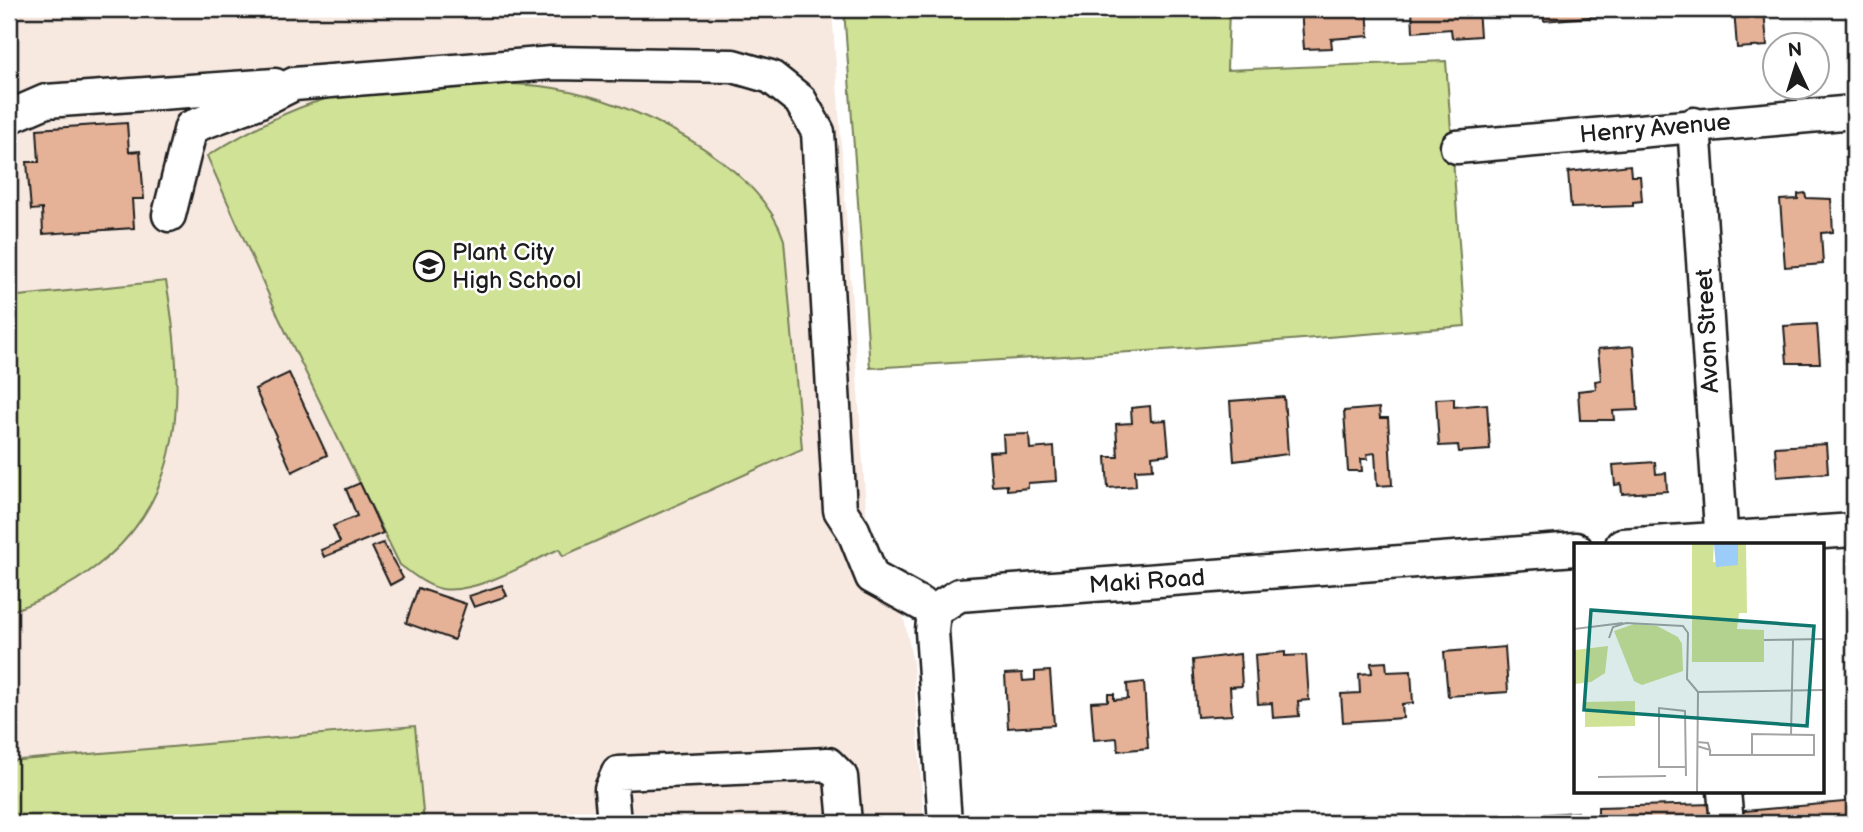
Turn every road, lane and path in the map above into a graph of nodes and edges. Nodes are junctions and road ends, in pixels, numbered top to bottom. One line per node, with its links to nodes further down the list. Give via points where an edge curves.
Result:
1 (294, 83): 3 (street, via 46,101); 6 (street, via 191,127); 11 (street, via 552,63 733,66 771,76 800,100 818,132 840,510 873,577)
2 (1854, 112): 4 (street, Henry Avenue)
3 (9, 117)
4 (1695, 124): 5 (street, Henry Avenue); 8 (street, Avon Street)
5 (1457, 147)
6 (169, 215)
7 (1854, 530): 8 (street)
8 (1722, 541): 9 (street)
9 (1672, 543)
10 (1574, 548): 11 (street, Maki Road, via 959,595)
11 (934, 611): 15 (street)
12 (1724, 794): 16 (street)
13 (614, 823): 14 (street, via 611,789 618,773 828,764 841,777)
14 (845, 823)
15 (945, 823)
16 (1727, 823)

